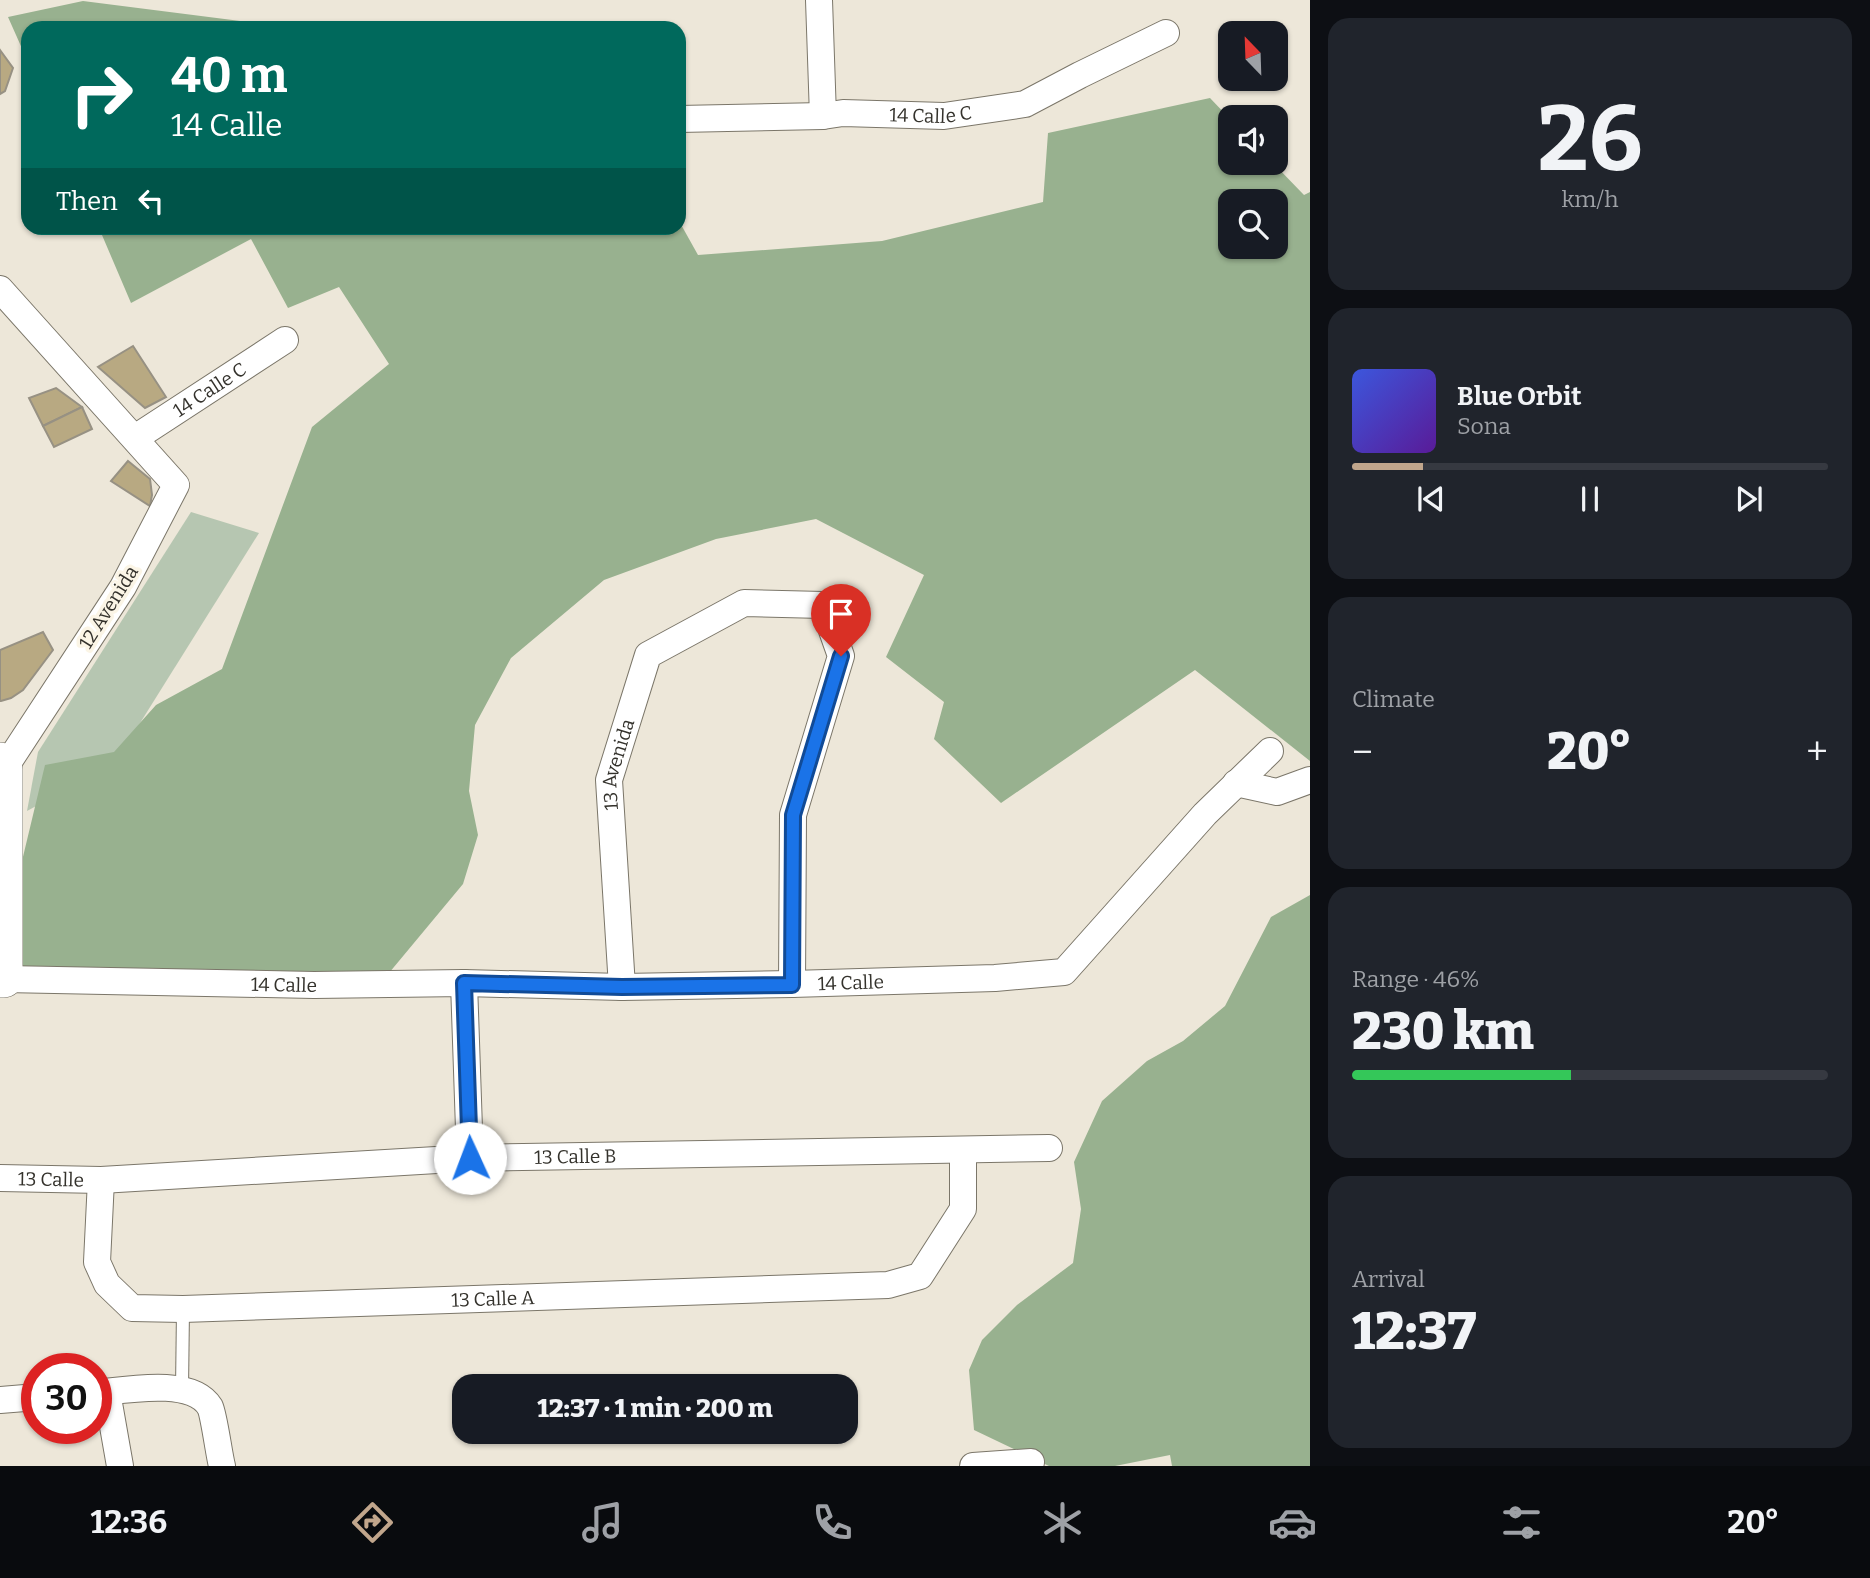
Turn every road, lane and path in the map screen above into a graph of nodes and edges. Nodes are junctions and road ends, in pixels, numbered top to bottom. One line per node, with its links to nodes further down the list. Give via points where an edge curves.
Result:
1 (819, 0): 3 (street)
2 (1166, 33): 3 (street, 14 Calle C, via 1025,104 944,116)
3 (823, 116): 4 (street, 14 Calle C)
4 (686, 119)
5 (0, 289): 7 (street, 12 Avenida)
6 (285, 340): 7 (street, 14 Calle C)
7 (135, 438): 9 (street, 12 Avenida, via 176,485 123,587)
8 (1270, 751): 11 (street, 14 Calle)
9 (2, 765): 12 (street, 12 Avenida)
10 (1310, 780): 11 (street, via 1277,792)
11 (1236, 783): 14 (street, 14 Calle, via 1064,972)
12 (2, 979): 13 (street, 14 Calle)
13 (464, 983): 15 (street, 14 Calle); 18 (street)
14 (792, 985): 15 (street, 14 Calle); 15 (street, 13 Avenida, via 793,815 841,656 823,606 744,603 648,654 609,780)
15 (622, 987)
16 (1049, 1148): 17 (street, 13 Calle B)
17 (963, 1150): 18 (street, 13 Calle B); 21 (street, 13 Calle A, via 963,1209 920,1276 888,1285)
18 (470, 1158): 20 (street, 13 Calle B)
19 (0, 1178): 20 (street, 13 Calle)
20 (101, 1180): 21 (street, 13 Calle A, via 97,1262 107,1284 132,1308)
21 (183, 1309): 22 (lane)
22 (182, 1389): 23 (street); 29 (street, via 196,1394 210,1408)
23 (112, 1391)
24 (21, 1398): 25 (street)
25 (0, 1400)
26 (112, 1433): 28 (street)
27 (1031, 1462): 30 (street)
28 (120, 1466)
29 (222, 1466)
30 (973, 1466)

